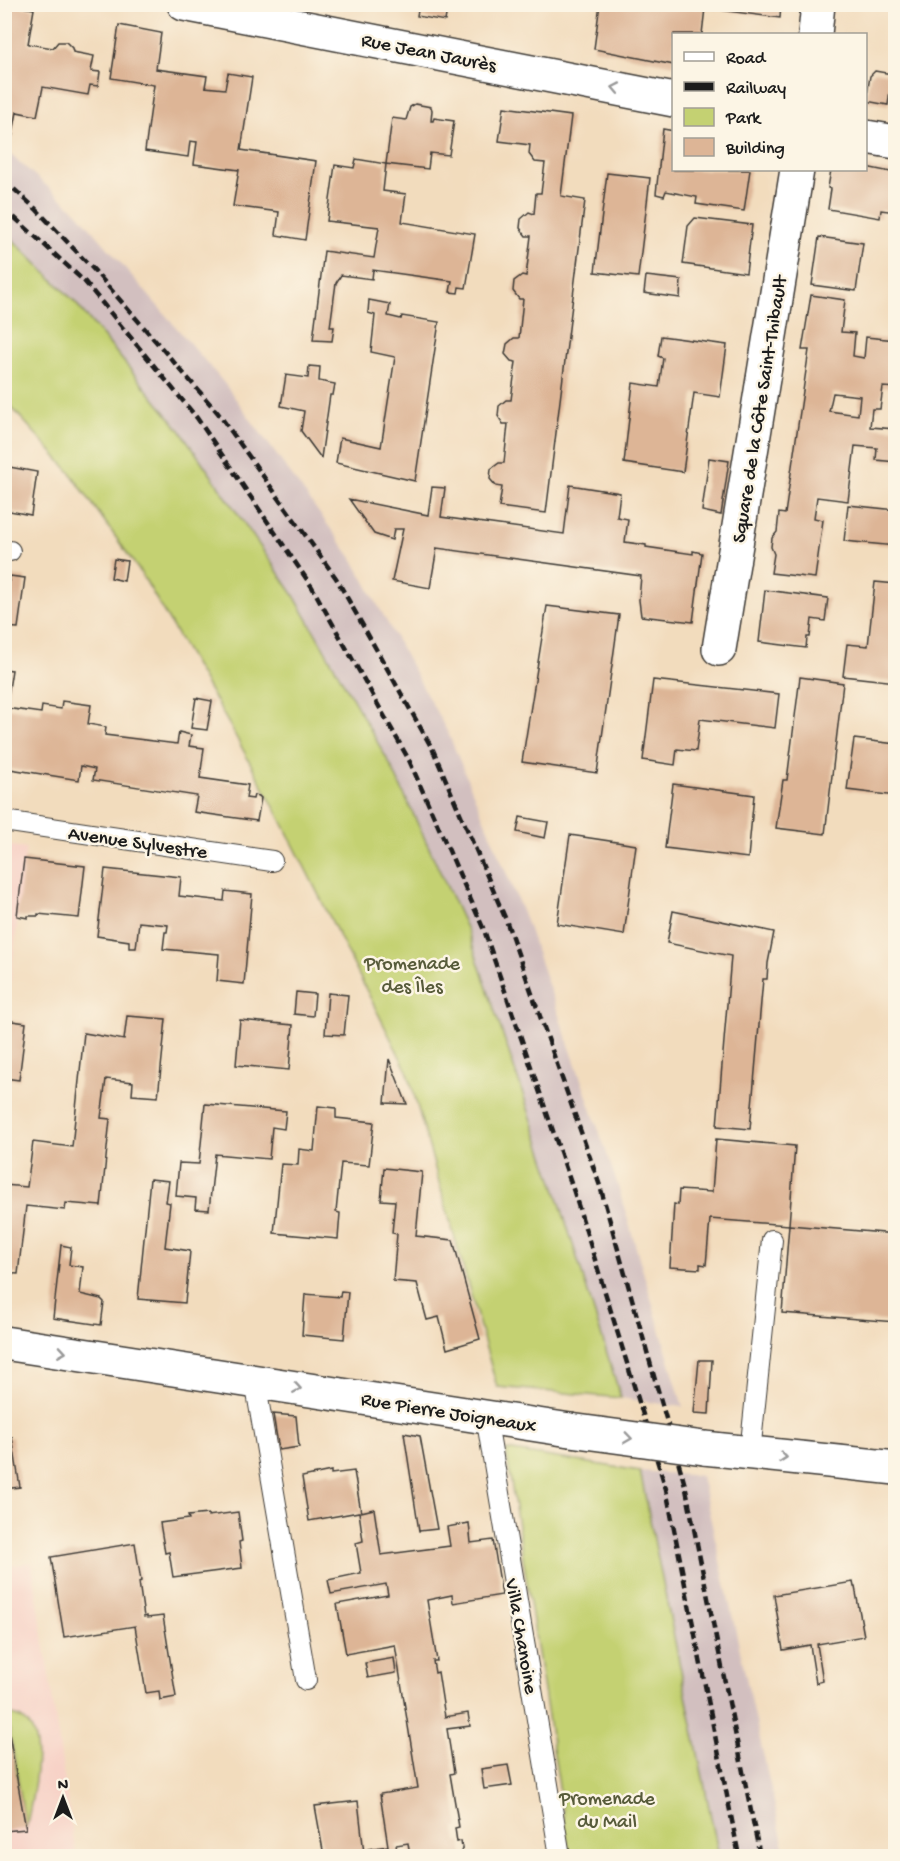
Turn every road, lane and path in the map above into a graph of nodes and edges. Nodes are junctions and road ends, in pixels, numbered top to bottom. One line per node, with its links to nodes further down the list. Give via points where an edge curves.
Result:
1 (184, 4): 3 (street, Rue Jean Jaurès)
2 (818, 4): 4 (street)
3 (306, 16): 5 (street, Rue Jean Jaurès, one-way to 3)
4 (814, 33)
5 (672, 100)
6 (867, 137): 7 (street)
7 (896, 142)
8 (797, 171): 9 (street, Square de la Côte Saint-Thibault)
9 (719, 649)
10 (4, 821): 11 (lane, Avenue Sylvestre)
11 (272, 861)
12 (772, 1240): 16 (lane)
13 (4, 1343): 14 (street, Rue Pierre Joigneaux, one-way to 14)
14 (255, 1381): 15 (street, Rue Pierre Joigneaux, one-way to 15); 18 (lane)
15 (486, 1416): 16 (street, Rue Pierre Joigneaux, one-way to 16, bridge); 19 (lane, Villa Chanoine)
16 (750, 1453): 17 (street, Rue Pierre Joigneaux, one-way to 17)
17 (896, 1468)
18 (306, 1680)
19 (560, 1857)

